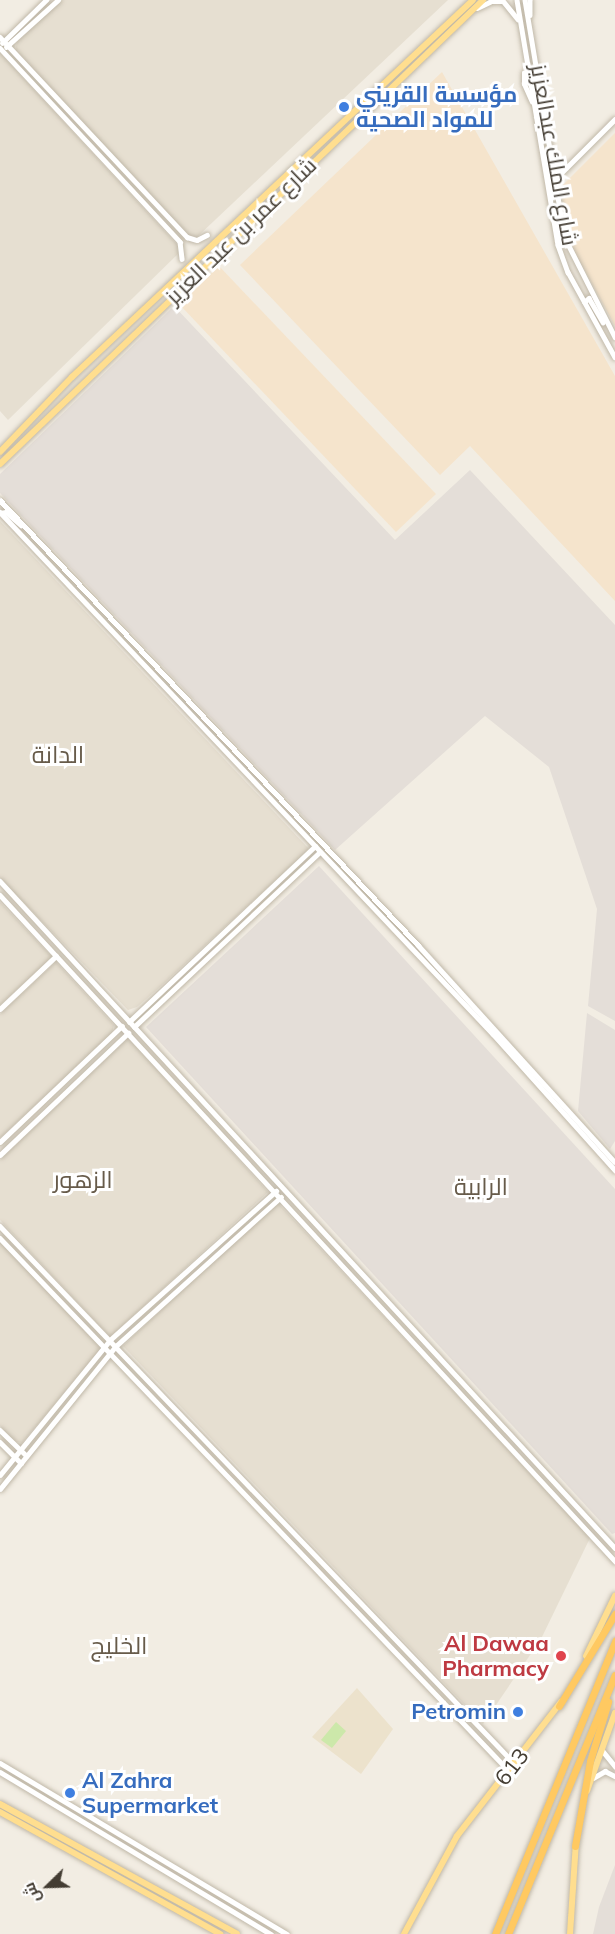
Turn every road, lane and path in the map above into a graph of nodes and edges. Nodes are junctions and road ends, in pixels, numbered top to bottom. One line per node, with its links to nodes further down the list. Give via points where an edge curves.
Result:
1 (46, 0): 11 (street)
2 (58, 0): 12 (street)
3 (483, 0): 8 (main road, شارع عمر بن عبد العزيز)
4 (517, 0): 9 (street, شارع الملك عبدالعزيز)
5 (525, 0): 10 (street, شارع الملك عبدالعزيز)
6 (530, 0): 10 (street)
7 (471, 2): 25 (main road, شارع عمر بن عبد العزيز, via 72,376)
8 (475, 10): 9 (street, via 490,2 504,2 514,11); 26 (main road, شارع عمر بن عبد العزيز)
9 (521, 28): 14 (street, شارع الملك عبدالعزيز)
10 (531, 30): 16 (street, شارع الملك عبدالعزيز)
11 (1, 38): 12 (street); 13 (street)
12 (9, 46): 13 (street); 20 (street, via 187,237 197,240)
13 (0, 48): 21 (street, via 180,242)
14 (528, 71): 16 (street, via 536,76); 22 (street, شارع الملك عبدالعزيز, via 555,236)
15 (615, 119): 18 (street)
16 (548, 133): 17 (street, شارع الملك عبدالعزيز)
17 (553, 161): 18 (street, via 558,168); 19 (street, شارع الملك عبدالعزيز)
18 (566, 167): 19 (street)
19 (556, 180): 23 (street, شارع الملك عبدالعزيز, via 571,254)
20 (207, 235)
21 (182, 259)
22 (584, 302): 23 (street, via 586,298 591,300); 24 (street, شارع الملك عبدالعزيز)
23 (615, 338)
24 (615, 357)
25 (0, 452)
26 (0, 464)
27 (0, 500): 29 (street)
28 (0, 513): 29 (street, via 6,512); 30 (street)
29 (28, 530): 46 (street)
30 (315, 846): 31 (street); 40 (street)
31 (320, 852): 42 (street); 47 (street)
32 (0, 880): 34 (street)
33 (0, 895): 35 (street)
34 (35, 918): 35 (street); 36 (street)
35 (25, 922): 37 (street)
36 (47, 931): 37 (street, via 39,932); 40 (street)
37 (39, 937): 38 (street)
38 (56, 956): 39 (street); 41 (street)
39 (0, 1009)
40 (129, 1022): 42 (street)
41 (122, 1026): 43 (street); 44 (street)
42 (134, 1027): 64 (street)
43 (128, 1032): 45 (street); 48 (street)
44 (0, 1142)
45 (0, 1155)
46 (615, 1161)
47 (615, 1170)
48 (276, 1191): 49 (street); 52 (street)
49 (281, 1197): 54 (street); 65 (street)
50 (0, 1226): 52 (street)
51 (0, 1238): 53 (street)
52 (110, 1340): 53 (street); 54 (street)
53 (104, 1346): 55 (street); 58 (street)
54 (116, 1346): 55 (street); 75 (street)
55 (111, 1354): 59 (street); 77 (street)
56 (0, 1430): 58 (street)
57 (0, 1442): 60 (street)
58 (19, 1450): 59 (street); 60 (street)
59 (27, 1456): 61 (street)
60 (14, 1457): 61 (street); 62 (street)
61 (21, 1463): 63 (street)
62 (0, 1475)
63 (0, 1489)
64 (615, 1548)
65 (615, 1561)
66 (615, 1596): 71 (main road, 613)
67 (615, 1614): 71 (highway)
68 (615, 1641): 89 (highway, 613)
69 (615, 1676): 90 (highway)
70 (615, 1680): 83 (highway, via 590,1761)
71 (559, 1706): 75 (main road, 613)
72 (615, 1713): 73 (main road)
73 (603, 1742): 76 (street, via 603,1754); 80 (main road)
74 (0, 1763): 87 (street)
75 (515, 1764): 77 (main road, 613)
76 (615, 1766)
77 (509, 1771): 88 (main road, 613, via 439,1864)
78 (0, 1772): 86 (street)
79 (615, 1776): 80 (street, via 602,1772 594,1776)
80 (589, 1786): 83 (main road)
81 (0, 1804): 85 (main road)
82 (0, 1812): 84 (main road)
83 (575, 1846): 91 (main road)
84 (220, 1934)
85 (237, 1934)
86 (271, 1934)
87 (284, 1934)
88 (404, 1934)
89 (495, 1934)
90 (508, 1934)
91 (570, 1934)

